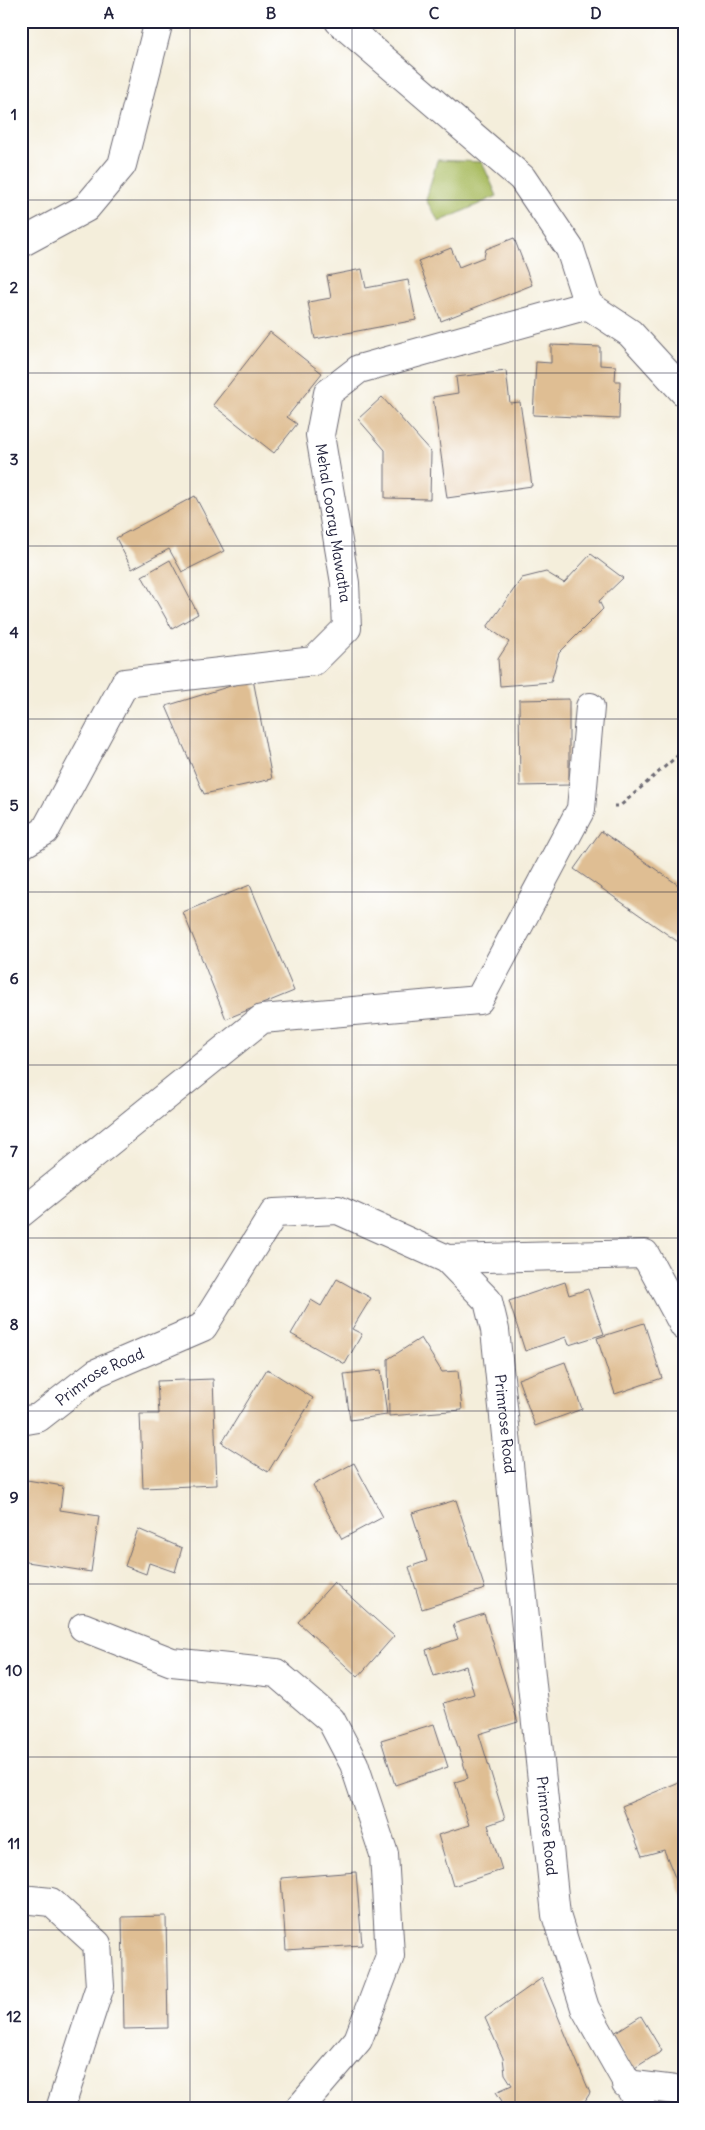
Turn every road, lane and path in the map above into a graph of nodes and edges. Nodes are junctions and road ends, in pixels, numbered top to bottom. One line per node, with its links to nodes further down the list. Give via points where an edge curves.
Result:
1 (159, 21): 3 (street, via 122,166 86,208)
2 (339, 21): 4 (street, via 522,178 570,249)
3 (21, 244)
4 (588, 305): 5 (street, via 630,333); 9 (street, Mehal Cooray Mawatha, via 359,369 328,393 320,435 345,583 347,628 314,661 125,683 45,832)
5 (684, 392)
6 (590, 707): 8 (street)
7 (684, 750): 8 (path, via 620,806)
8 (581, 809): 10 (street, via 479,1000 262,1019)
9 (21, 845)
10 (21, 1214)
11 (447, 1259): 12 (street, via 645,1254); 13 (street, Primrose Road, via 338,1210 274,1213 202,1327 96,1372 38,1418); 16 (street, Primrose Road, via 488,1301 495,1330 556,1915 585,2008)
12 (684, 1326)
13 (21, 1421)
14 (83, 1627): 19 (street, via 172,1662 276,1673 331,1720 354,1764 384,1854 390,1956 358,2040)
15 (21, 1899): 18 (street, via 52,1902 97,1944 100,1986)
16 (626, 2084): 17 (street); 20 (street, Primrose Road)
17 (684, 2091)
18 (60, 2109)
19 (298, 2109)
20 (642, 2109)

